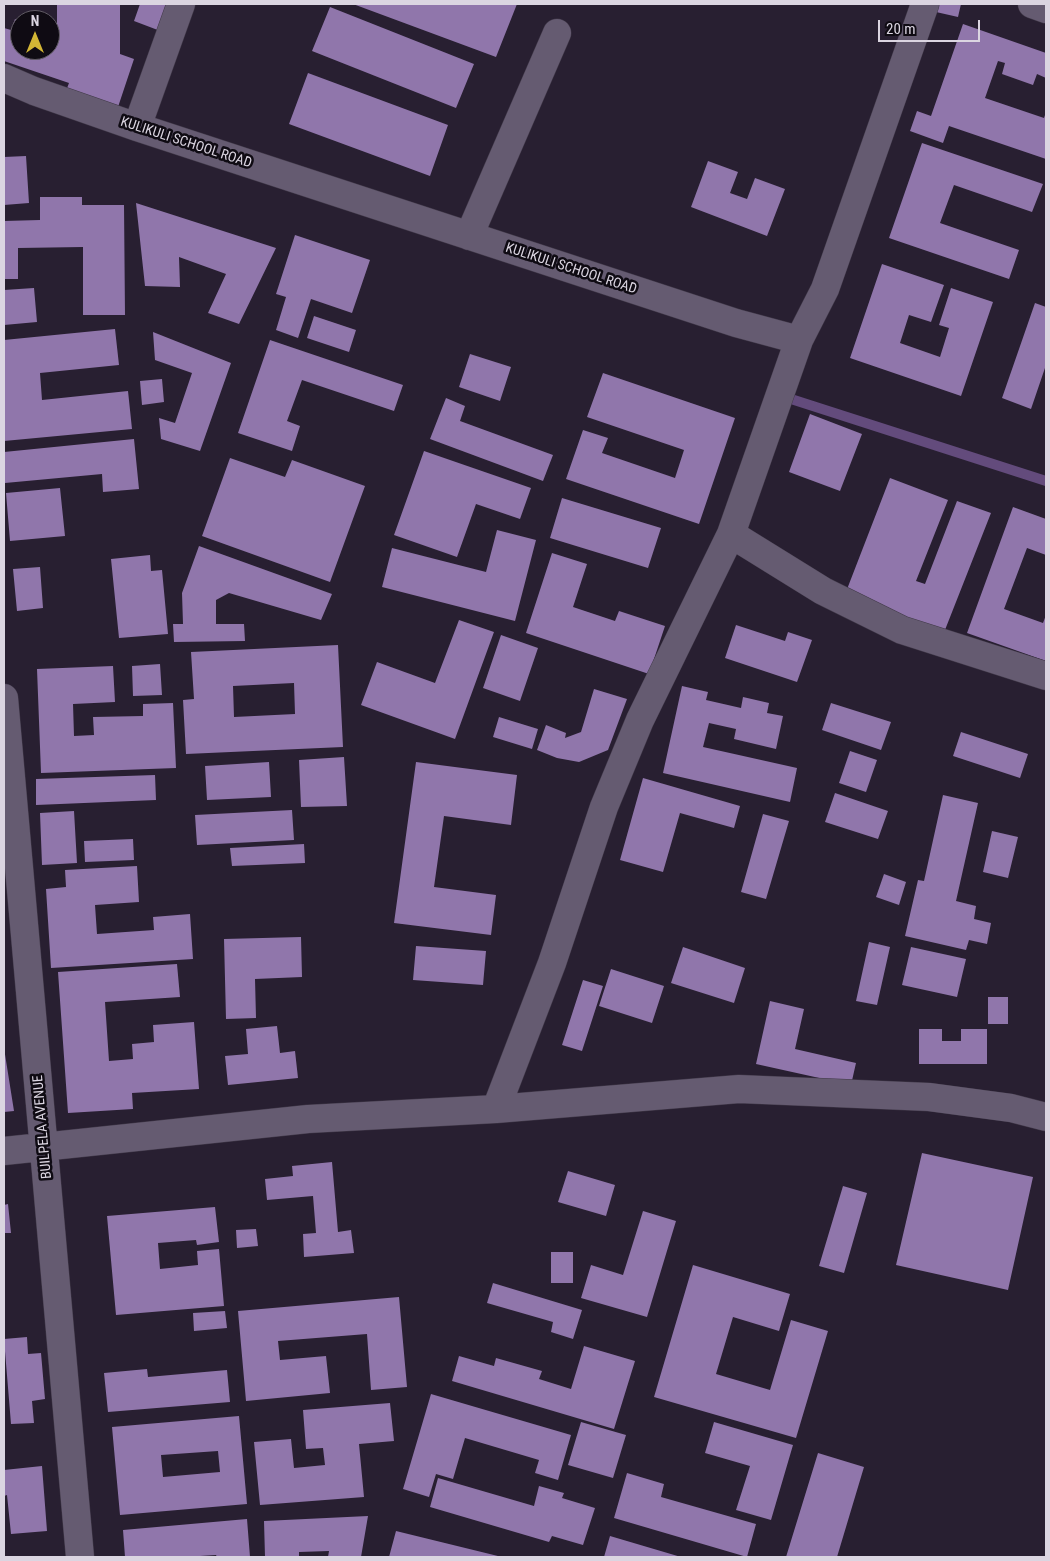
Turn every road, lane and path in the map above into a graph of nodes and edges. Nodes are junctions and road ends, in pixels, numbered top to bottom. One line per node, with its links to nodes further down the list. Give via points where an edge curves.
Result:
1 (181, 4): 7 (street)
2 (925, 4): 9 (street, via 825,289)
3 (1032, 4): 4 (street)
4 (1046, 9)
5 (557, 33): 8 (street)
6 (4, 78): 7 (street, KULIKULI SCHOOL ROAD)
7 (137, 127): 8 (street, KULIKULI SCHOOL ROAD)
8 (469, 236): 9 (street, KULIKULI SCHOOL ROAD)
9 (798, 340): 10 (street)
10 (731, 534): 11 (street, via 823,591 902,630); 13 (street, via 640,720 604,807 552,963)
11 (1046, 676)
12 (4, 698): 15 (street, BUILPELA AVENUE)
13 (496, 1109): 14 (street, via 739,1089 929,1097 1011,1108); 15 (street, via 308,1119)
14 (1046, 1118)
15 (45, 1147): 16 (street); 17 (street, BUILPELA AVENUE)
16 (4, 1151)
17 (80, 1557)

